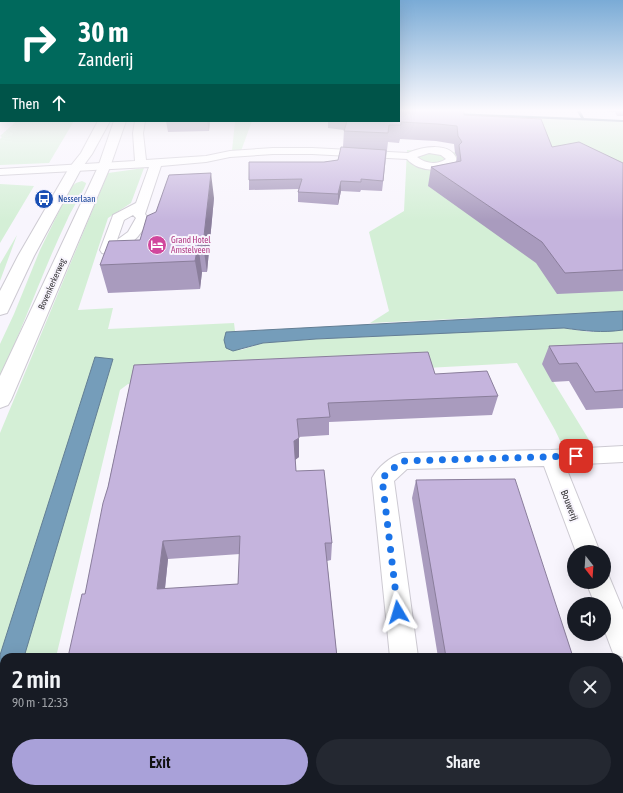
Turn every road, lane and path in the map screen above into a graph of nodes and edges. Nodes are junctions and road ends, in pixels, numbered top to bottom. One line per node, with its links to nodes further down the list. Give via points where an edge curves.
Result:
1 (90, 147): 8 (main road)
2 (112, 147): 7 (main road, Bovenkerkerweg)
3 (139, 147): 6 (street)
4 (412, 156): 5 (street, via 273,151)
5 (156, 163): 6 (street); 10 (street)
6 (141, 164): 7 (street)
7 (104, 167): 8 (street); 12 (main road, Bovenkerkerweg)
8 (75, 168): 9 (street); 11 (main road)
9 (0, 172)
10 (142, 205)
11 (0, 309)
12 (0, 400)
13 (623, 454): 14 (street)
14 (551, 458): 15 (street, Bouwerij); 18 (street, via 402,461 382,478)
15 (585, 545)
16 (603, 589): 17 (street)
17 (623, 643)
18 (404, 653)

